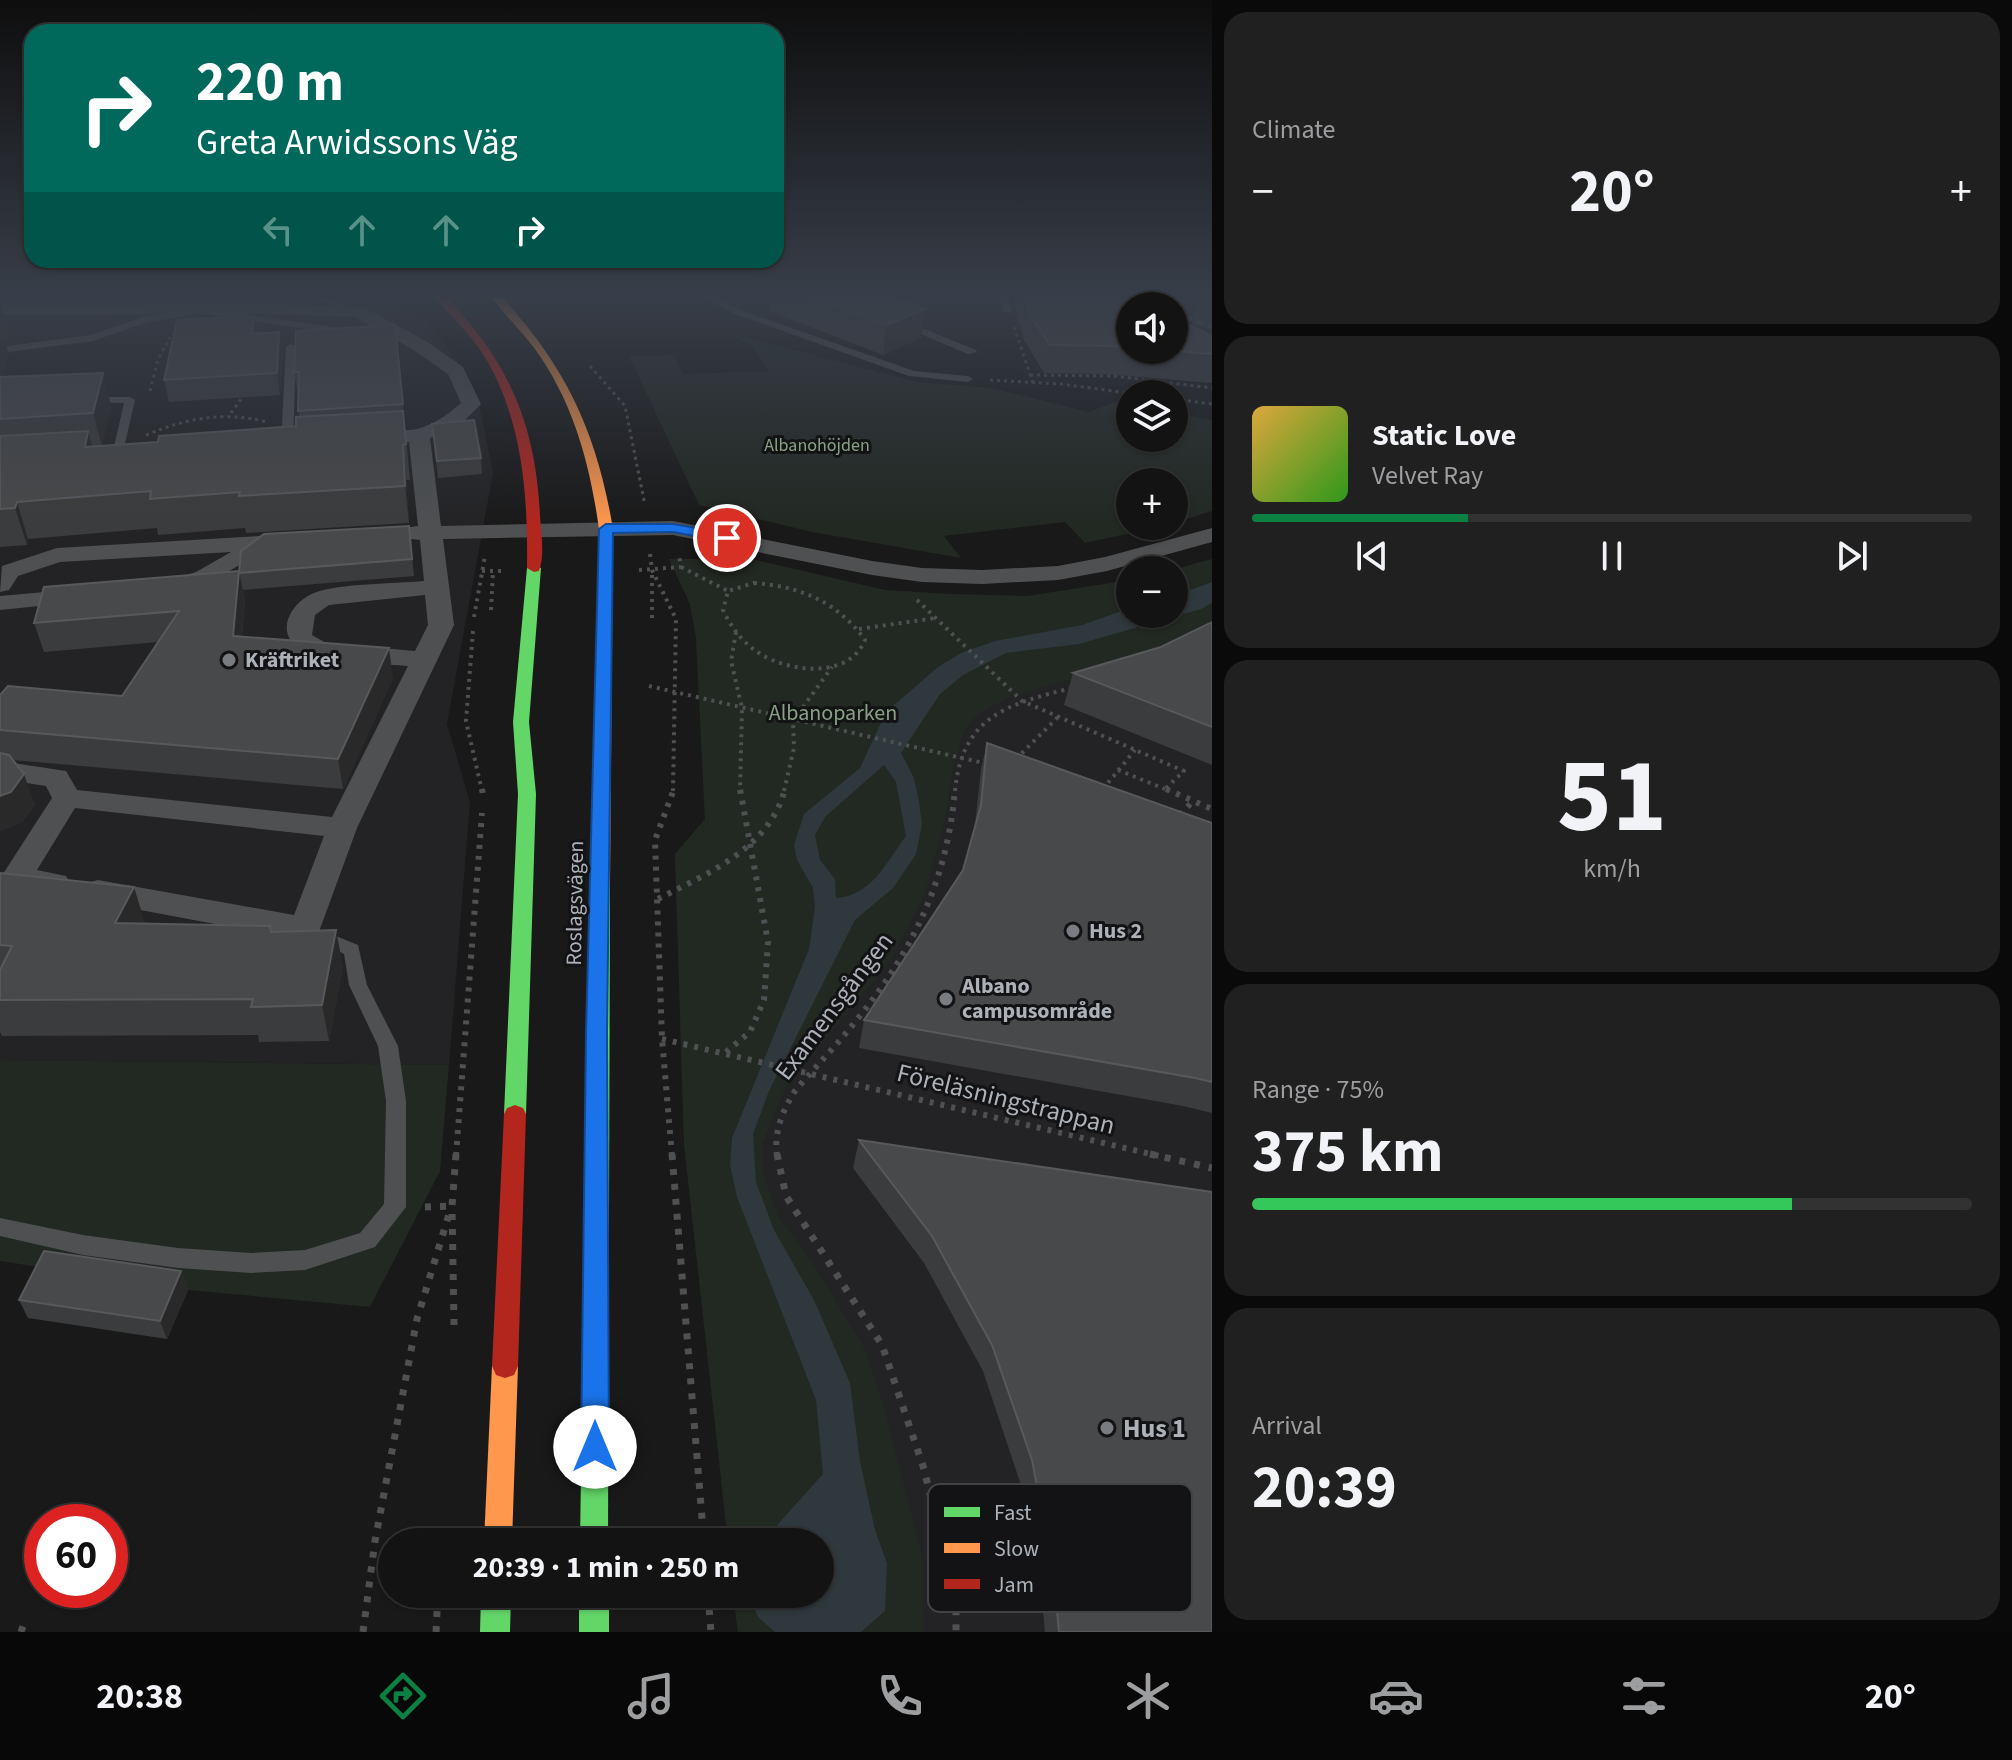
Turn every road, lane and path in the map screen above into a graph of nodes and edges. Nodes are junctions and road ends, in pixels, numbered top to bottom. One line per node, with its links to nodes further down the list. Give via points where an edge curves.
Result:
1 (290, 373): 19 (lane)
2 (457, 373): 18 (street, via 471,404 451,423)
3 (501, 373): 27 (main road, via 525,438)
4 (560, 373): 28 (main road, Roslagsvägen, via 585,429 603,491)
5 (911, 373): 8 (lane)
6 (1030, 375): 7 (path); 10 (path)
7 (1114, 376): 9 (path); 11 (path)
8 (968, 379): 10 (path)
9 (1116, 381)
10 (1033, 383): 12 (path)
11 (1212, 388)
12 (1116, 391)
13 (242, 398): 17 (path)
14 (78, 399): 23 (lane, via 130,400)
15 (1188, 401): 16 (path)
16 (1212, 404)
17 (231, 414): 19 (path); 23 (path, via 201,415)
18 (419, 435): 20 (street); 30 (street)
19 (287, 436): 21 (street); 22 (street)
20 (346, 440)
21 (316, 442)
22 (257, 446)
23 (133, 449): 24 (street)
24 (89, 457)
25 (642, 489): 26 (path)
26 (648, 528): 28 (street); 32 (street, via 673,528 872,568 982,577 1058,573); 39 (path)
27 (535, 529): 28 (street); 29 (street); 88 (main road, via 521,743 527,794)
28 (606, 529): 89 (main road, Roslagsvägen)
29 (491, 531): 30 (street); 64 (path, via 475,611 466,721)
30 (430, 532): 31 (street); 42 (street)
31 (384, 535)
32 (1212, 535)
33 (307, 540): 34 (street)
34 (261, 543): 37 (street, via 57,555); 43 (street, via 183,586)
35 (677, 548): 38 (path)
36 (0, 554): 37 (street)
37 (29, 563): 41 (street, via 10,571)
38 (681, 567): 39 (path); 44 (path)
39 (652, 570): 50 (path); 57 (path, via 676,619)
40 (493, 571): 48 (path)
41 (0, 585)
42 (436, 587): 53 (street, via 441,625); 53 (street, via 323,598 308,606 298,621 300,639 320,650)
43 (154, 588)
44 (728, 591): 51 (path, via 754,583 791,588 829,604); 52 (path, via 723,610)
45 (908, 591): 49 (path)
46 (109, 593): 47 (street)
47 (0, 603)
48 (491, 610)
49 (936, 618): 51 (path); 58 (path)
50 (652, 620)
51 (859, 629): 54 (path, via 865,640 863,652)
52 (736, 632): 54 (path, via 763,656 785,665); 59 (path, via 732,677)
53 (425, 660): 76 (street)
54 (832, 667): 61 (path)
55 (649, 686): 57 (path)
56 (1083, 686): 58 (path, Examensgången)
57 (676, 692): 59 (path); 78 (path, via 674,789 655,840)
58 (1022, 701): 60 (path); 65 (path, Examensgången, via 993,712)
59 (742, 708): 61 (path); 77 (path, via 740,801)
60 (1058, 717): 63 (path); 67 (path)
61 (793, 721): 65 (path); 77 (path, via 792,763 777,815)
62 (478, 743): 64 (path)
63 (1135, 750): 69 (path); 70 (path, via 1184,771)
64 (474, 756): 84 (path, via 484,794)
65 (960, 757): 66 (path); 82 (path, Examensgången, via 951,838 907,945 843,1037)
66 (995, 765)
67 (1007, 768)
68 (0, 770): 71 (street, via 56,778)
69 (1118, 770): 70 (path); 72 (path)
70 (1165, 789): 73 (path)
71 (67, 798): 76 (street); 79 (street, via 17,877)
72 (1096, 798)
73 (1193, 801): 74 (path); 75 (path)
74 (1212, 809)
75 (1172, 824)
76 (342, 828): 79 (street)
77 (751, 844): 78 (path); 81 (path, via 768,942 764,1000 750,1032)
78 (657, 900): 80 (path)
79 (305, 929): 85 (lane, via 352,950 358,985 388,1046 396,1101 395,1207 367,1240 305,1260 251,1263 83,1245)
80 (662, 1039): 81 (path, Föreläsningstrappan); 90 (path)
81 (725, 1053): 82 (path, Föreläsningstrappan)
82 (808, 1071): 83 (path, Föreläsningstrappan); 87 (path, Examensgången, via 779,1119 777,1172 786,1196 882,1345)
83 (1212, 1168)
84 (452, 1206): 86 (path); 95 (path, via 417,1319)
85 (0, 1227)
86 (454, 1330)
87 (928, 1486)
88 (499, 1528)
89 (594, 1528)
90 (703, 1528)
91 (437, 1608): 96 (path)
92 (496, 1608): 97 (main road)
93 (594, 1608): 98 (main road)
94 (709, 1608): 99 (path)
95 (363, 1632)
96 (436, 1632)
97 (495, 1632)
98 (594, 1632)
99 (711, 1632)

